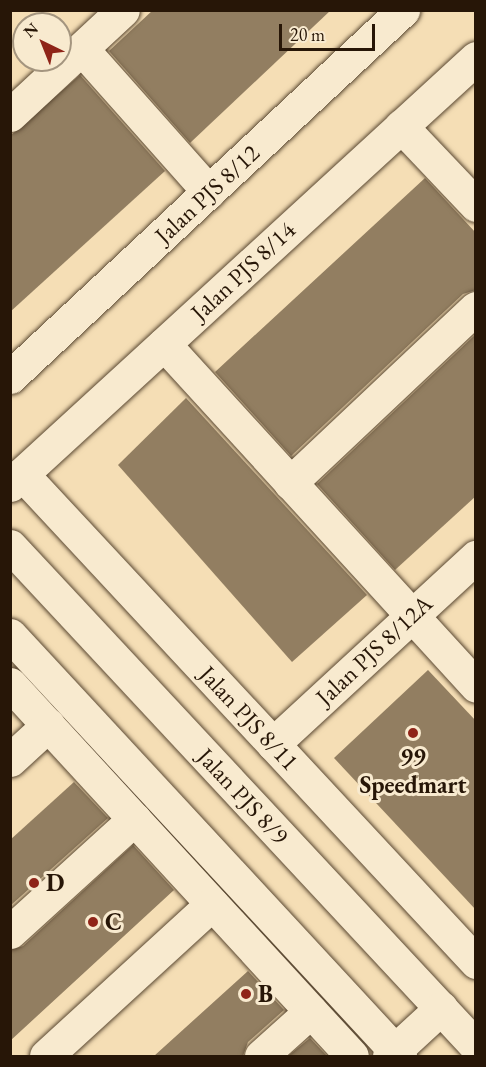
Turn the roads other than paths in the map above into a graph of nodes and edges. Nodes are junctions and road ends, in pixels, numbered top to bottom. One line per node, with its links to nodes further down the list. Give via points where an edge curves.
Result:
1 (123, 10): 3 (street)
2 (403, 10): 7 (street, Jalan PJS 8/12)
3 (82, 49): 5 (street); 7 (street)
4 (476, 58): 6 (street, Jalan PJS 8/14)
5 (10, 115)
6 (401, 126): 8 (street); 10 (street, Jalan PJS 8/14)
7 (209, 192): 11 (street, Jalan PJS 8/12)
8 (476, 205)
9 (476, 308): 13 (street)
10 (164, 344): 12 (street, Jalan PJS 8/14); 13 (street)
11 (10, 377)
12 (16, 479): 21 (street, Jalan PJS 8/11)
13 (290, 483): 16 (street)
14 (10, 546): 27 (street, Jalan PJS 8/9)
15 (476, 557): 16 (street, Jalan PJS 8/12A)
16 (412, 616): 19 (street); 21 (street, Jalan PJS 8/12A)
17 (10, 635): 30 (street)
18 (10, 684): 20 (street)
19 (476, 686)
20 (48, 725): 22 (street); 23 (street)
21 (273, 744): 26 (street, Jalan PJS 8/11)
22 (10, 760)
23 (134, 819): 24 (street); 25 (street)
24 (212, 904): 28 (street); 31 (street)
25 (10, 932)
26 (476, 962)
27 (441, 1008): 29 (street, Jalan PJS 8/9); 30 (street)
28 (310, 1011): 32 (street); 33 (street)
29 (476, 1046)
30 (394, 1055)
31 (46, 1056)
32 (261, 1056)
33 (352, 1056)

